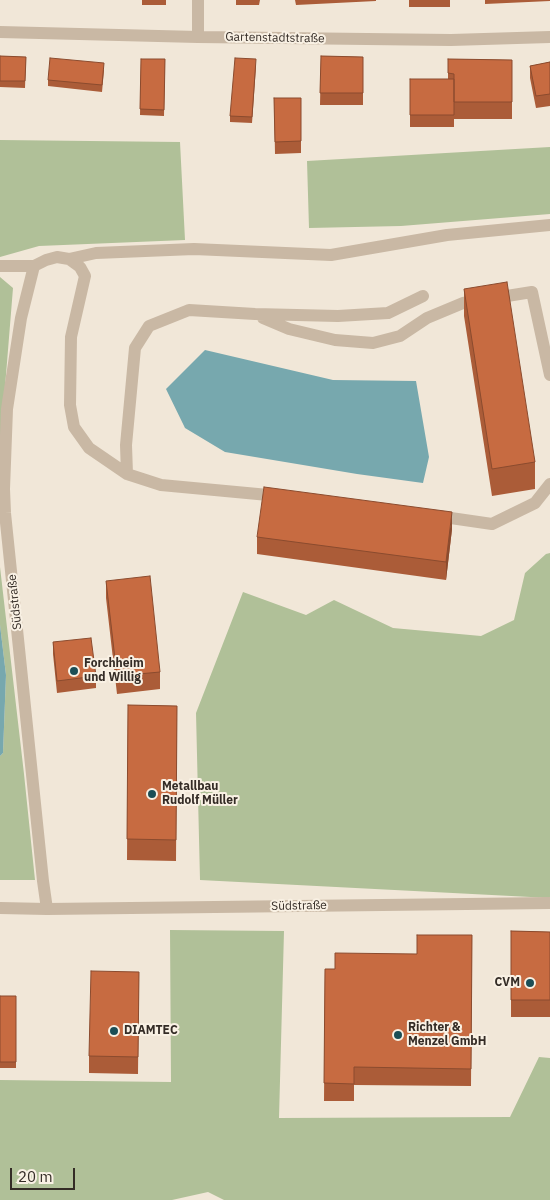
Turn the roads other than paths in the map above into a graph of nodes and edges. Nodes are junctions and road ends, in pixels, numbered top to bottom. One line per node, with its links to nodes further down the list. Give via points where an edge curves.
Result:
1 (198, 0): 3 (street)
2 (0, 32): 3 (street, Gartenstadtstraße)
3 (198, 37): 4 (street, Gartenstadtstraße, via 451,40)
4 (550, 37)
5 (550, 226): 6 (street, via 447,236 331,255 194,250 96,253)
6 (69, 259): 8 (street, via 57,257); 13 (street, via 80,267 84,276 72,337 70,406 74,426 89,448)
7 (0, 266): 8 (street)
8 (34, 266): 19 (street, Südstraße, via 21,318 7,409 4,489)
9 (423, 296): 10 (street, via 388,313 338,316)
10 (255, 314): 11 (street, via 290,329 335,340 373,343 400,336 428,318 463,303 532,292); 13 (street, via 189,310 149,326 135,348 126,445)
11 (548, 359): 12 (street)
12 (550, 375)
13 (127, 474): 15 (street, via 162,485)
14 (550, 484): 16 (street, via 535,503 492,524)
15 (287, 497)
16 (423, 514)
17 (550, 903): 19 (street, Südstraße)
18 (0, 908): 19 (street, Südstraße)
19 (47, 909)

